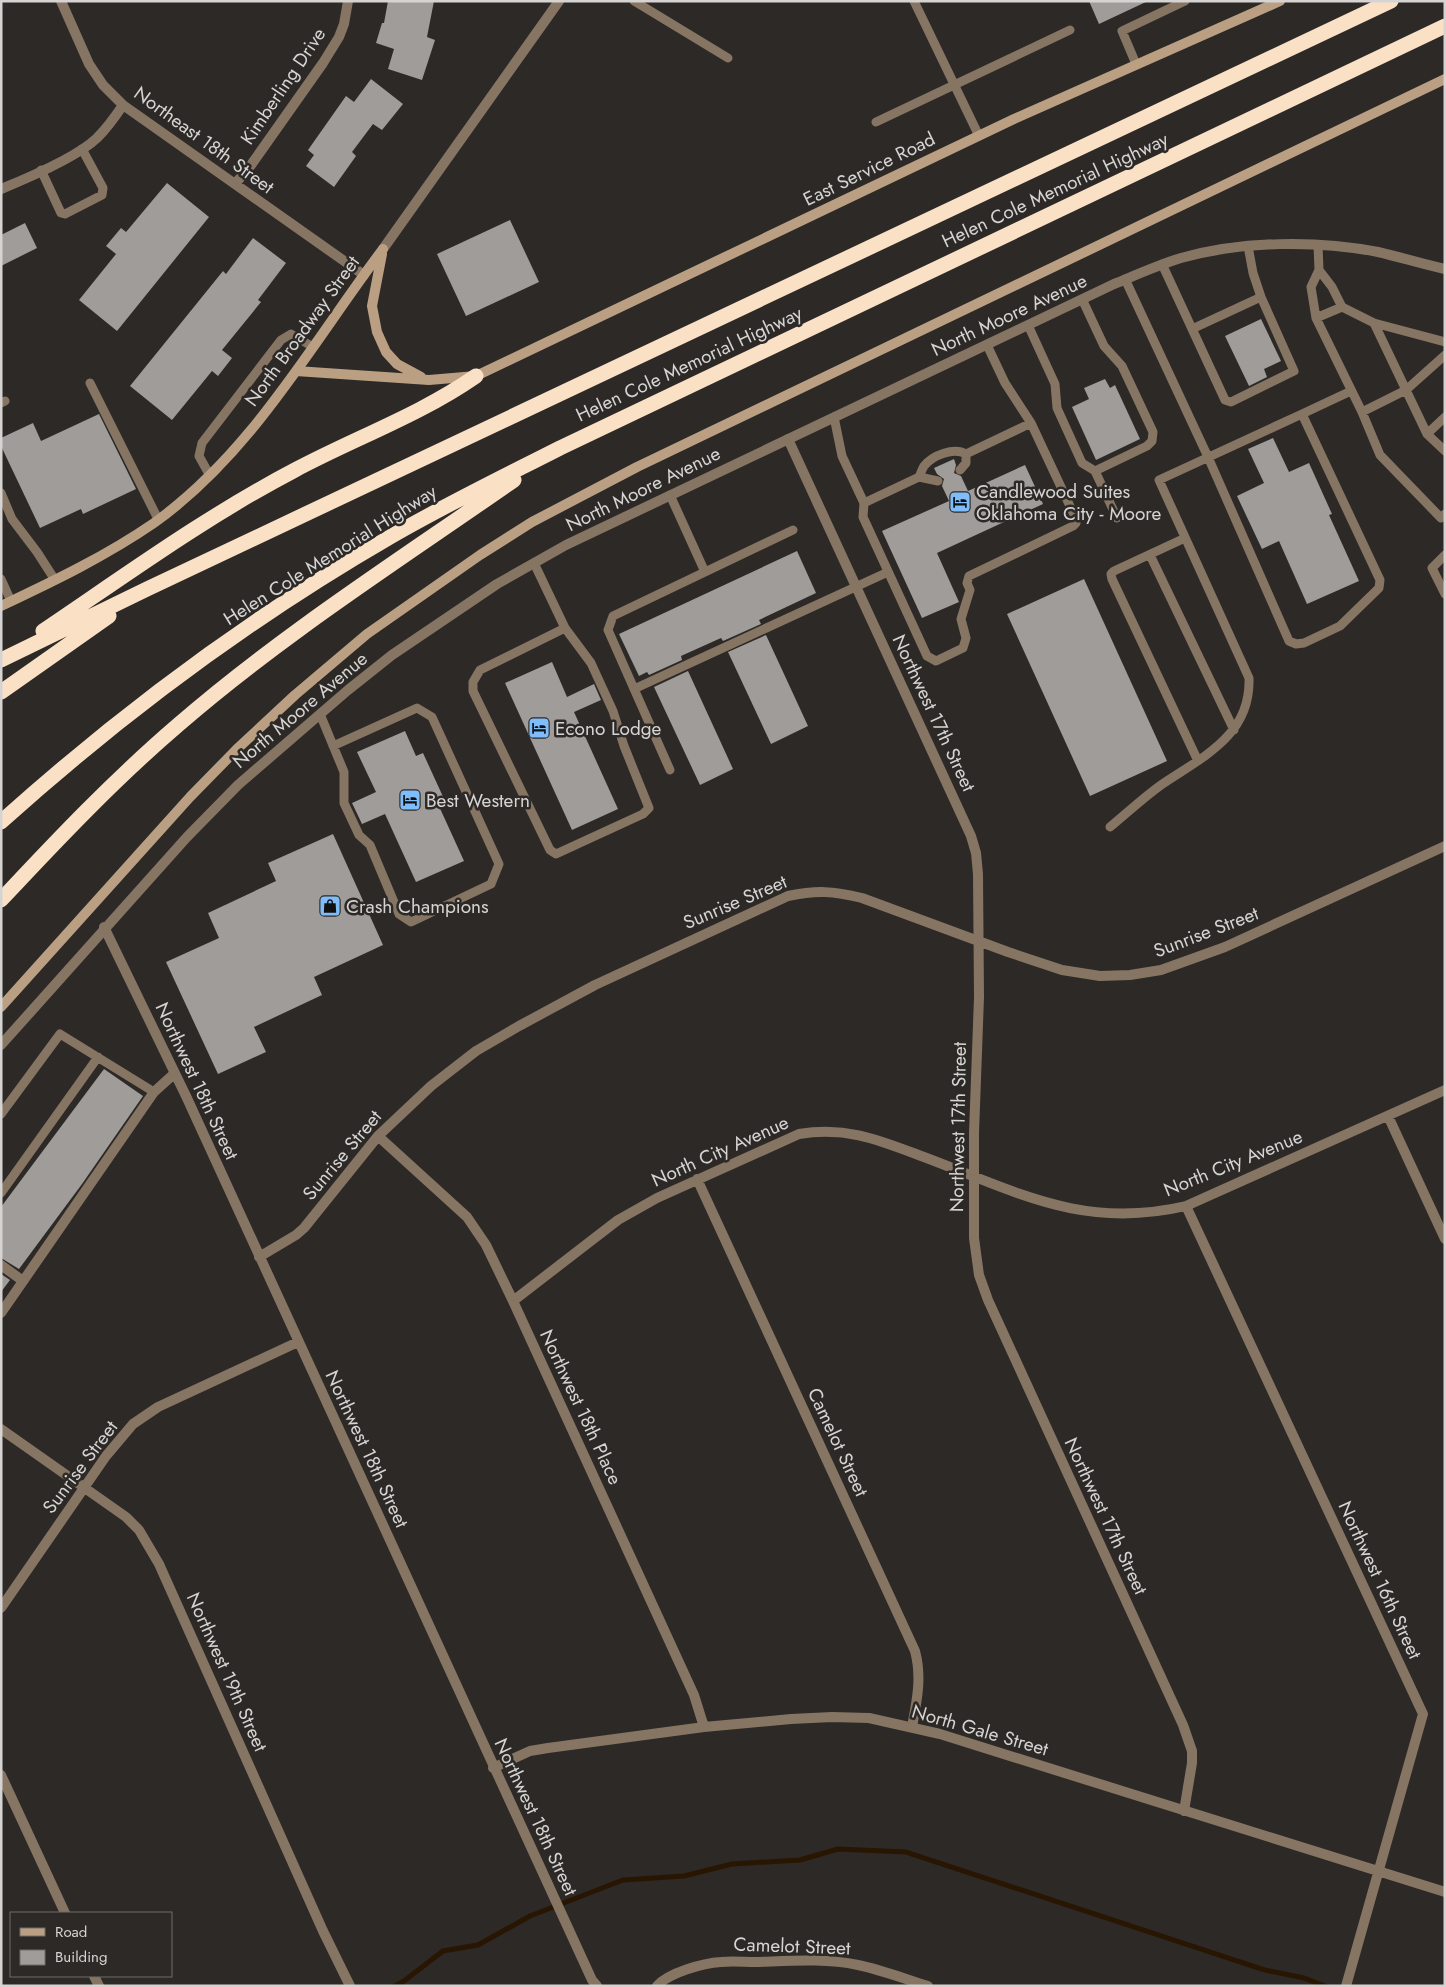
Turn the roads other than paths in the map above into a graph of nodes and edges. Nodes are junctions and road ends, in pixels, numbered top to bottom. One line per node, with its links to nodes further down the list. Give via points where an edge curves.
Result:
1 (61, 1): 15 (street, Northeast 18th Street, via 89,64)
2 (348, 1): 20 (street, Kimberling Drive, via 339,37 252,165)
3 (559, 1): 24 (street, North Broadway Street)
4 (634, 1): 11 (lane)
5 (914, 1): 14 (lane)
6 (1185, 1): 12 (lane, via 1122,31)
7 (1280, 1): 12 (main road, East Service Road)
8 (1390, 1): 79 (highway, Helen Cole Memorial Highway)
9 (1445, 26): 54 (highway, Helen Cole Memorial Highway)
10 (1070, 30): 14 (lane)
11 (728, 58)
12 (1136, 64): 17 (main road, East Service Road)
13 (1445, 79): 98 (main road, via 637,467 502,541 367,634 295,695 190,797)
14 (955, 85): 16 (lane); 17 (lane)
15 (123, 105): 18 (street, via 109,126); 20 (street, Northeast 18th Street)
16 (876, 122)
17 (979, 136): 42 (main road, East Service Road)
18 (82, 149): 19 (street); 19 (lane, via 104,188 102,195 87,203 62,214)
19 (41, 170): 21 (street)
20 (235, 184): 28 (street, Northeast 18th Street)
21 (1, 189)
22 (1318, 245): 23 (street, North Moore Avenue); 26 (street, North Moore Avenue, via 1377,252); 27 (lane)
23 (1248, 246): 25 (street, North Moore Avenue, via 1205,252); 30 (lane)
24 (383, 249): 28 (main road, North Broadway Street); 43 (main road, via 372,306 377,332 386,352 397,364)
25 (1162, 264): 29 (street, North Moore Avenue); 36 (lane)
26 (1445, 269)
27 (1319, 270): 32 (lane); 33 (lane, via 1311,287)
28 (364, 275): 39 (main road, North Broadway Street)
29 (1125, 279): 31 (street, North Moore Avenue); 57 (lane)
30 (1261, 297): 36 (lane); 36 (lane, via 1293,373 1228,402)
31 (1082, 300): 35 (street, North Moore Avenue); 59 (lane, via 1104,346 1122,366 1153,432 1147,446)
32 (1342, 307): 33 (lane); 34 (lane)
33 (1316, 318): 46 (lane)
34 (1374, 323): 37 (lane); 45 (lane)
35 (1028, 325): 38 (street, North Moore Avenue); 59 (lane, via 1055,384 1057,408 1082,463)
36 (1192, 330)
37 (1445, 342)
38 (986, 345): 49 (street, North Moore Avenue); 51 (lane, via 1005,383)
39 (313, 347): 41 (main road, North Broadway Street); 60 (lane, via 291,334 281,340 202,443 199,456)
40 (1445, 355): 45 (lane)
41 (296, 371): 43 (main road); 60 (main road, North Broadway Street, via 236,449)
42 (476, 376): 43 (main road); 84 (highway, via 448,395 295,470 201,524)
43 (429, 380)
44 (90, 383): 68 (lane)
45 (1406, 390): 47 (lane); 52 (lane)
46 (1351, 391): 47 (lane); 48 (lane)
47 (1362, 412): 67 (lane, via 1380,455)
48 (1302, 414): 57 (lane); 57 (lane, via 1380,580 1379,588 1340,626 1304,643 1288,641)
49 (834, 417): 53 (street, North Moore Avenue); 65 (lane, via 842,456)
50 (1445, 417): 52 (lane)
51 (1031, 423): 56 (lane); 75 (lane, via 1076,523 969,576 970,590 961,619 966,638 963,648 936,661 927,656)
52 (1427, 434): 55 (lane)
53 (788, 439): 64 (street, North Moore Avenue); 78 (street, Northwest 17th Street)
54 (560, 448): 92 (highway, Helen Cole Memorial Highway, via 390,537 220,646 124,718); 95 (highway, via 242,673 178,725 102,795)
55 (1445, 451)
56 (966, 454): 58 (lane, via 966,464); 61 (lane, via 960,450 949,452 930,461)
57 (1208, 457): 70 (lane, via 1159,480)
58 (960, 470)
59 (1095, 472): 66 (lane)
60 (209, 474): 68 (main road, North Broadway Street)
61 (919, 477): 62 (lane); 65 (lane)
62 (938, 481)
63 (1, 493): 77 (lane, via 12,519)
64 (670, 495): 73 (street, North Moore Avenue); 74 (lane)
65 (864, 503): 75 (lane, via 863,518)
66 (1117, 518)
67 (1444, 518)
68 (158, 519): 77 (main road, North Broadway Street, via 91,562)
69 (794, 530): 74 (lane)
70 (1184, 538): 71 (lane); 88 (lane, via 1249,678 1244,713)
71 (1150, 555): 88 (lane); 90 (lane, via 1114,572 1112,579)
72 (1445, 556): 80 (lane, via 1432,568)
73 (534, 563): 83 (lane); 87 (street, North Moore Avenue, via 392,655)
74 (705, 572): 85 (lane, via 613,616 608,630)
75 (888, 572): 78 (lane)
76 (1, 579): 81 (lane)
77 (55, 580): 81 (main road, North Broadway Street)
78 (856, 587): 85 (lane); 97 (street, Northwest 17th Street, via 972,836 978,874)
79 (147, 589): 84 (highway, Helen Cole Memorial Highway); 86 (highway)
80 (1445, 594)
81 (11, 601): 82 (main road, North Broadway Street)
82 (1, 606)
83 (565, 628): 83 (lane, via 591,663 613,711 649,808 643,814 556,854 550,850 473,691 473,682 480,670)
84 (1, 660)
85 (634, 689): 91 (lane)
86 (1, 692)
87 (320, 714): 89 (lane); 96 (street, North Moore Avenue, via 238,785)
88 (1234, 730): 90 (lane)
89 (333, 746): 89 (lane, via 344,772 344,803 359,834 370,845 399,914 411,922 491,884 499,864 432,717 417,708)
90 (1198, 761): 93 (lane, via 1159,786)
91 (670, 770)
92 (1, 822)
93 (1110, 827)
94 (1445, 846): 97 (street, Sunrise Street, via 1225,947 1161,970 1100,976 1062,970)
95 (1, 900)
96 (104, 927): 99 (street, North Moore Avenue); 101 (street, Northwest 18th Street)
97 (978, 941): 106 (street, Sunrise Street, via 843,893 811,891 788,896 595,985 476,1051 431,1086); 107 (street, Northwest 17th Street)
98 (1, 1007)
99 (1, 1045)
100 (98, 1058): 103 (lane); 104 (lane, via 60,1034); 109 (lane)
101 (175, 1073): 103 (street); 112 (street, Northwest 18th Street)
102 (1445, 1090): 105 (street, North City Avenue)
103 (154, 1092): 114 (street)
104 (1, 1114)
105 (1388, 1116): 110 (street, North City Avenue); 111 (street)
106 (378, 1136): 112 (street, Sunrise Street, via 304,1228); 115 (street, Northwest 18th Place, via 467,1217 486,1245)
107 (974, 1176): 108 (street, North City Avenue, via 882,1141 850,1132 820,1130 799,1134); 110 (street, North City Avenue, via 1030,1199 1099,1214 1151,1213); 125 (street, Northwest 17th Street, via 976,1260 988,1300 1189,1740 1192,1763)
108 (698, 1179): 115 (street, North City Avenue, via 618,1220); 122 (street, Camelot Street, via 915,1651 920,1682)
109 (1, 1193)
110 (1186, 1206): 126 (street, Northwest 16th Street, via 1422,1714)
111 (1445, 1239)
112 (259, 1257): 117 (street, Northwest 18th Street)
113 (1, 1265): 114 (street)
114 (23, 1282): 116 (street)
115 (513, 1301): 121 (street, Northwest 18th Place, via 694,1695)
116 (1, 1313)
117 (298, 1342): 119 (street, Sunrise Street, via 145,1414 106,1456); 123 (street, Northwest 18th Street)
118 (1, 1429): 119 (street, Northwest 19th Street)
119 (84, 1487): 120 (street, Sunrise Street); 129 (street, Northwest 19th Street, via 110,1504 139,1530 159,1564)
120 (1, 1608)
121 (704, 1727): 122 (street, North Gale Street, via 832,1717 869,1718); 123 (street, North Gale Street, via 539,1750 512,1758)
122 (912, 1727): 125 (street, North Gale Street)
123 (494, 1768): 130 (street, Northwest 18th Street)
124 (1, 1774): 128 (street)
125 (1184, 1811): 126 (street, North Gale Street)
126 (1380, 1872): 127 (street, North Gale Street); 133 (street, Northwest 16th Street)
127 (1445, 1892)
128 (65, 1912)
129 (350, 1986)
130 (596, 1986)
131 (657, 1986): 132 (street, Camelot Street, via 662,1980 703,1965 800,1960 859,1965)
132 (928, 1986)
133 (1346, 1986)

